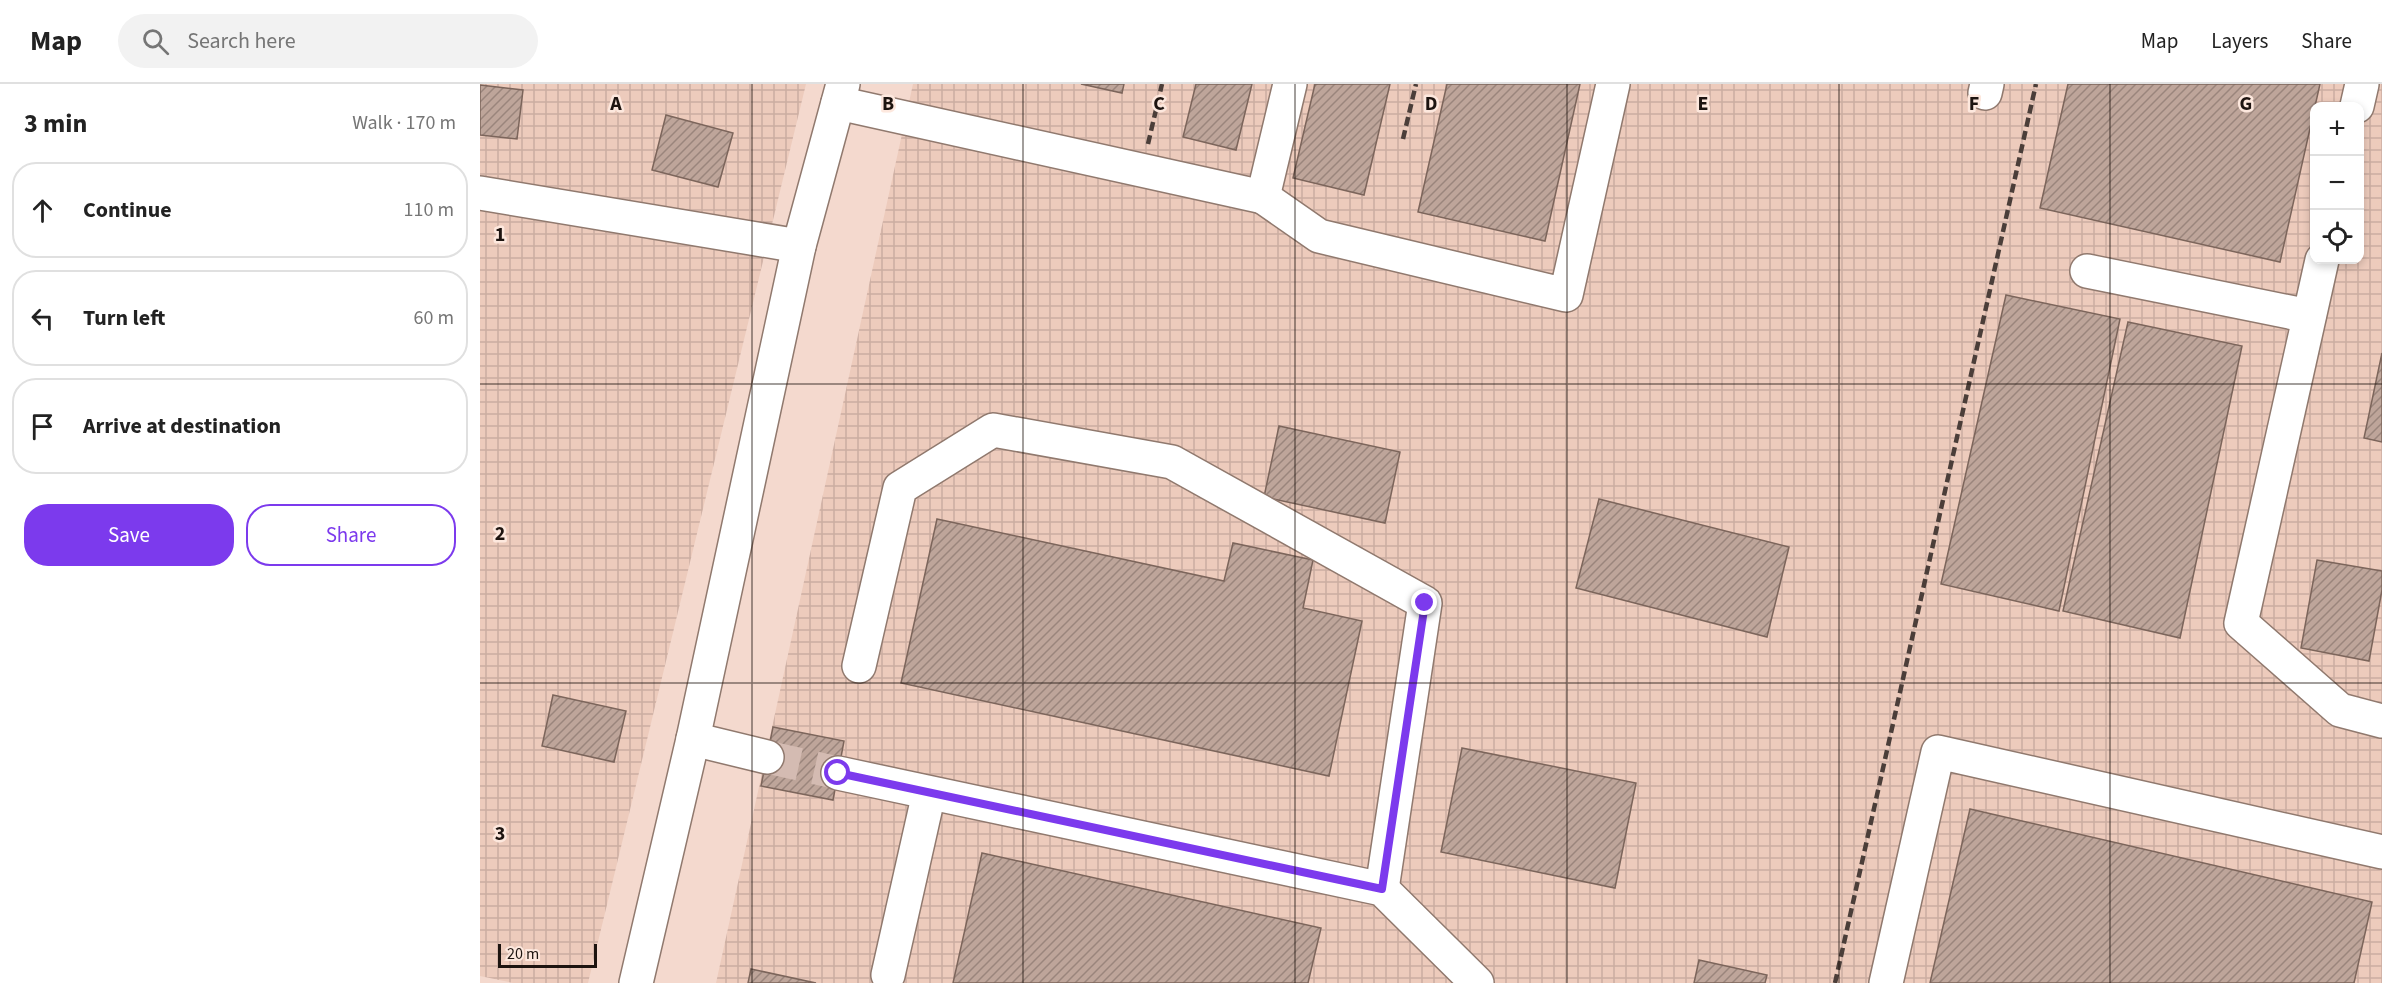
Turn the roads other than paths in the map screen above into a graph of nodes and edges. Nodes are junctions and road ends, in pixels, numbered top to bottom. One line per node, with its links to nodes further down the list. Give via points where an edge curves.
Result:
1 (1290, 84): 7 (street)
2 (1613, 84): 7 (street, via 1566,295 1319,236)
3 (2362, 84): 5 (street)
4 (840, 93): 7 (street); 8 (street)
5 (2358, 102)
6 (480, 193): 8 (street)
7 (1263, 197)
8 (799, 246): 14 (street)
9 (2321, 264): 11 (street)
10 (2087, 271): 11 (street)
11 (2309, 316): 13 (street, via 2241,624 2340,710)
12 (859, 666): 19 (street, via 900,488 993,430 1172,462 1425,603)
13 (2382, 721)
14 (693, 739): 15 (street); 21 (street)
15 (767, 758)
16 (838, 773): 17 (street)
17 (929, 793): 19 (street); 20 (street)
18 (2382, 852): 23 (street, via 1938,752)
19 (1382, 889): 22 (street)
20 (888, 975)
21 (636, 983)
22 (1477, 983)
23 (1886, 983)

